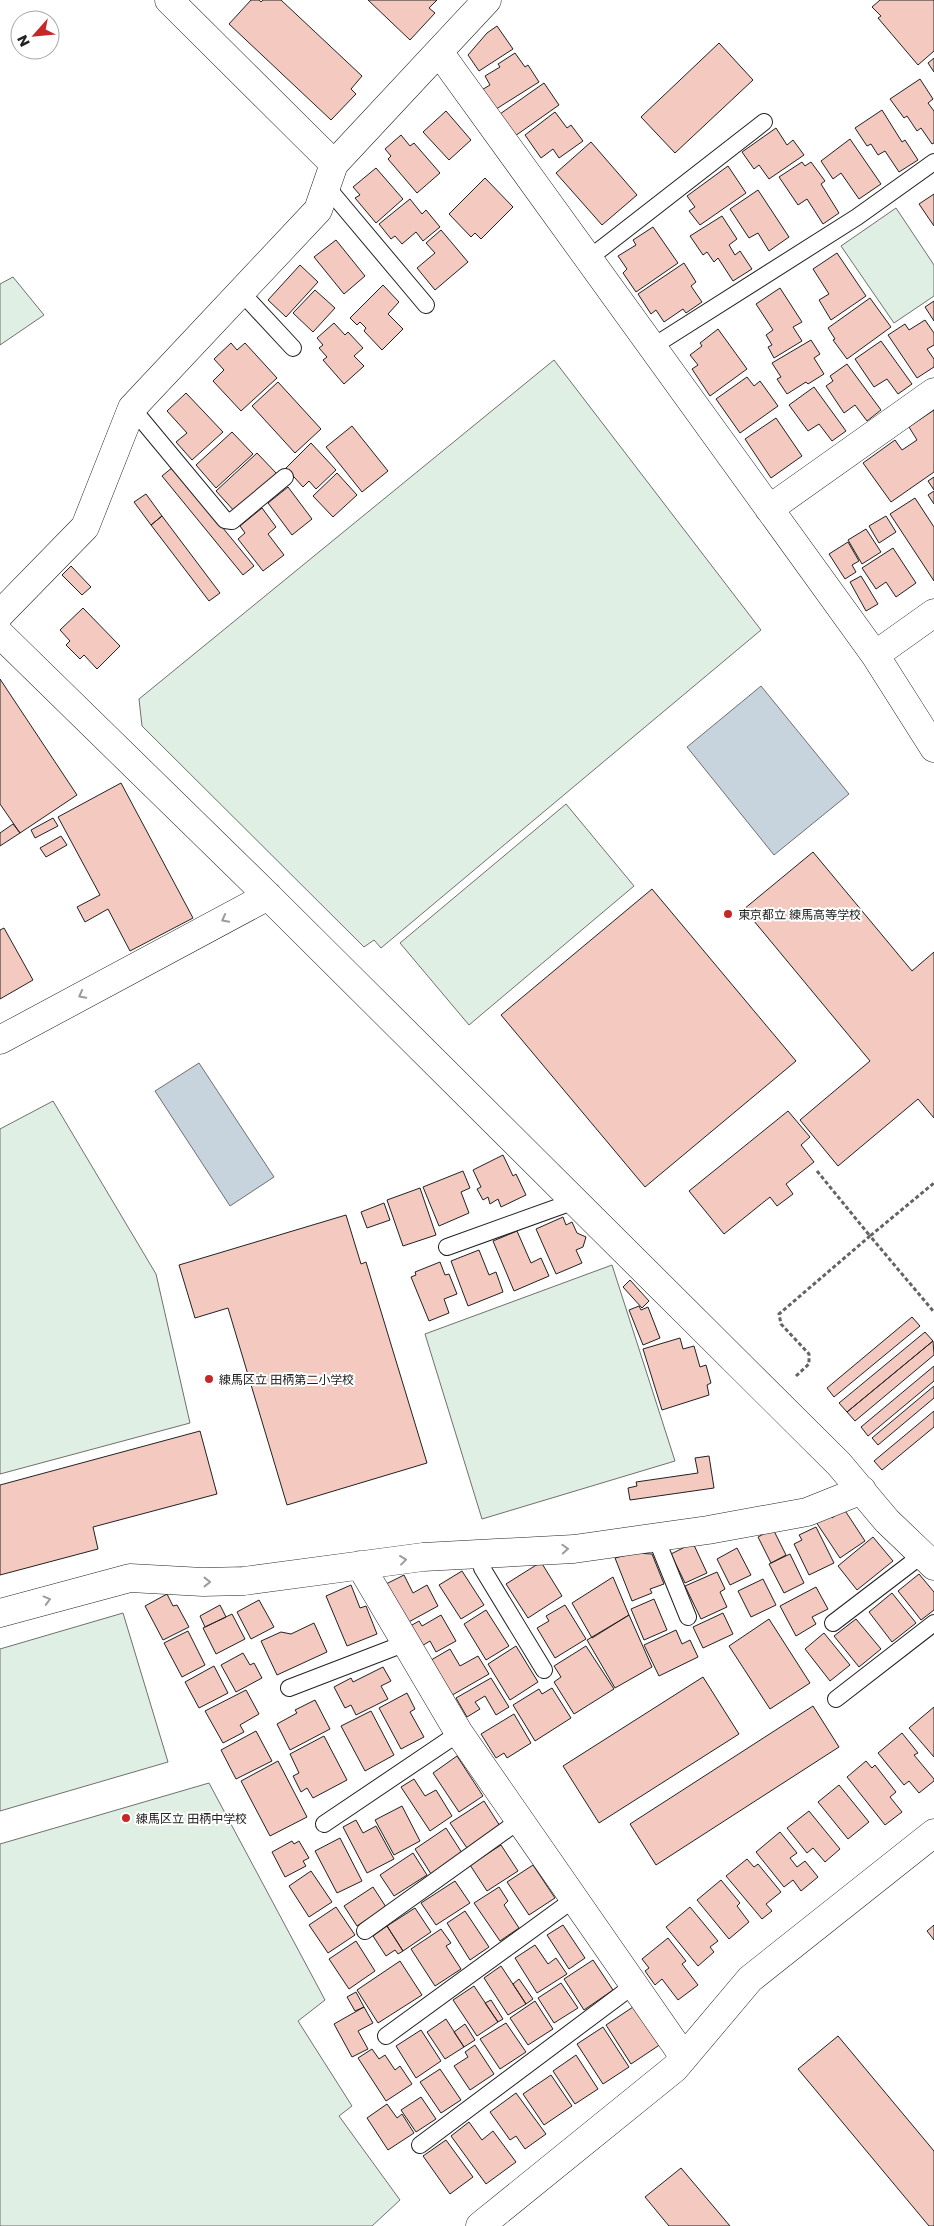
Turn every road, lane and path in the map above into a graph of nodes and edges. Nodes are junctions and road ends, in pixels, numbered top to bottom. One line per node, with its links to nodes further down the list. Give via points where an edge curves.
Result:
1 (169, 0): 6 (street)
2 (487, 0): 3 (street)
3 (439, 52): 6 (street); 7 (street)
4 (764, 122): 7 (lane)
5 (934, 162): 10 (lane, via 857,217)
6 (330, 175): 8 (street, via 318,210); 9 (lane)
7 (588, 259): 10 (street)
8 (242, 292): 11 (lane); 13 (street)
9 (426, 305)
10 (652, 347): 15 (street)
11 (293, 348)
12 (934, 392): 15 (street)
13 (132, 408): 14 (lane, via 225,520 232,521); 17 (street, via 85,527)
14 (285, 477)
15 (769, 509): 18 (street)
16 (934, 613): 18 (street)
17 (0, 618): 20 (street)
18 (875, 655): 19 (street)
19 (934, 748)
20 (268, 896): 21 (street, one-way to 21); 24 (street)
21 (0, 1040)
22 (817, 1171): 25 (path)
23 (934, 1183): 25 (path)
24 (575, 1201): 26 (lane); 28 (street)
25 (870, 1236): 27 (path); 28 (path, via 779,1314 781,1324 809,1354 809,1359 808,1364)
26 (447, 1247)
27 (934, 1312)
28 (773, 1399): 29 (street)
29 (862, 1490): 30 (street, via 807,1512); 32 (street, via 887,1521)
30 (658, 1536): 31 (street, one-way to 30, via 574,1549); 35 (lane)
31 (481, 1554): 33 (street, one-way to 31); 39 (lane, via 482,1568)
32 (928, 1561): 36 (lane)
33 (360, 1565): 34 (street, one-way to 33, via 130,1578 244,1581); 38 (street)
34 (0, 1612)
35 (688, 1617)
36 (833, 1623)
37 (934, 1623): 41 (lane)
38 (406, 1643): 40 (lane); 42 (street)
39 (544, 1670)
40 (289, 1688)
41 (836, 1699)
42 (459, 1733): 43 (street); 44 (lane)
43 (520, 1820): 46 (street); 47 (lane)
44 (324, 1824)
45 (934, 1833): 50 (street, via 750,1979)
46 (574, 1899): 48 (street); 49 (lane)
47 (365, 1931)
48 (634, 1985): 50 (street); 51 (lane)
49 (386, 2036)
50 (684, 2056): 52 (street, via 675,2068)
51 (420, 2145)
52 (480, 2226)

